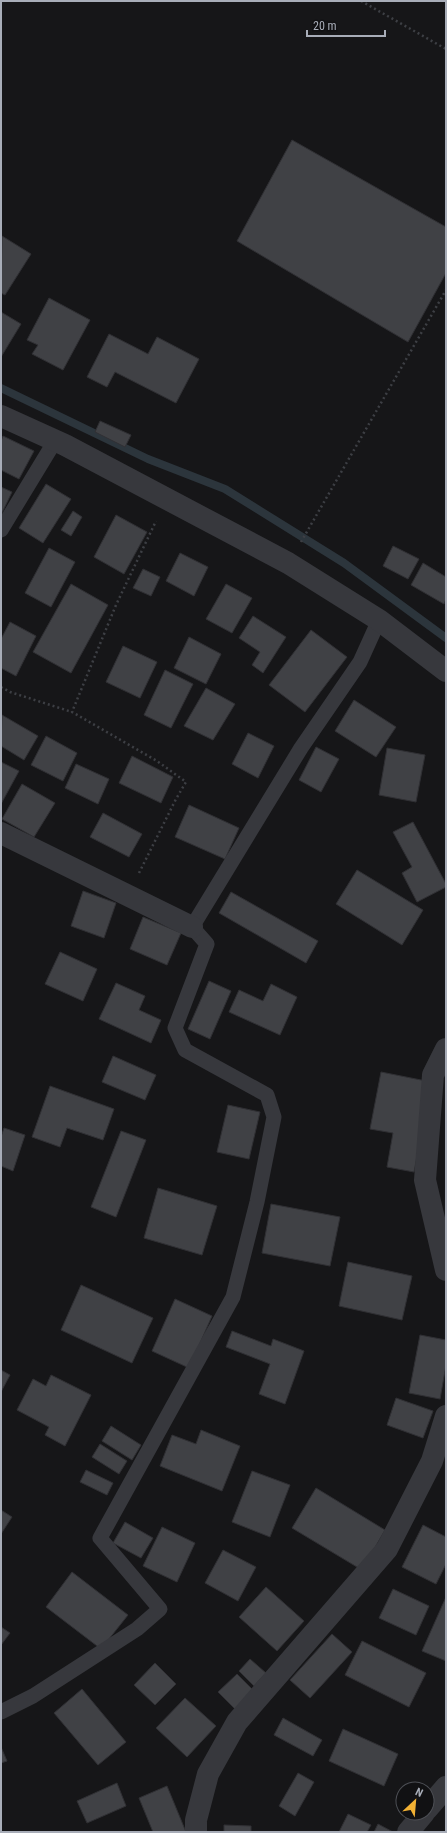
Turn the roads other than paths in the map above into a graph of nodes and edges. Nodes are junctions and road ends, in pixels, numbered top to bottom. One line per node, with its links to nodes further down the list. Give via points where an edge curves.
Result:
1 (1, 416): 2 (street)
2 (55, 441): 3 (lane); 4 (street, via 288,563)
3 (1, 530)
4 (379, 620): 5 (street); 7 (lane, via 360,662 301,748)
5 (446, 671)
6 (1, 833): 7 (street)
7 (192, 927): 11 (lane, via 206,944 175,1028 185,1050 267,1095 274,1117 257,1202 233,1297 100,1538 160,1609 137,1629 33,1696)
8 (446, 1049): 9 (street, via 433,1075 425,1180)
9 (446, 1270)
10 (446, 1416): 15 (street, via 432,1461 387,1549 237,1722 208,1774 196,1820)
11 (1, 1712)
12 (446, 1787): 13 (street)
13 (435, 1800)
14 (417, 1821): 16 (street)
15 (196, 1832)
16 (408, 1832)

